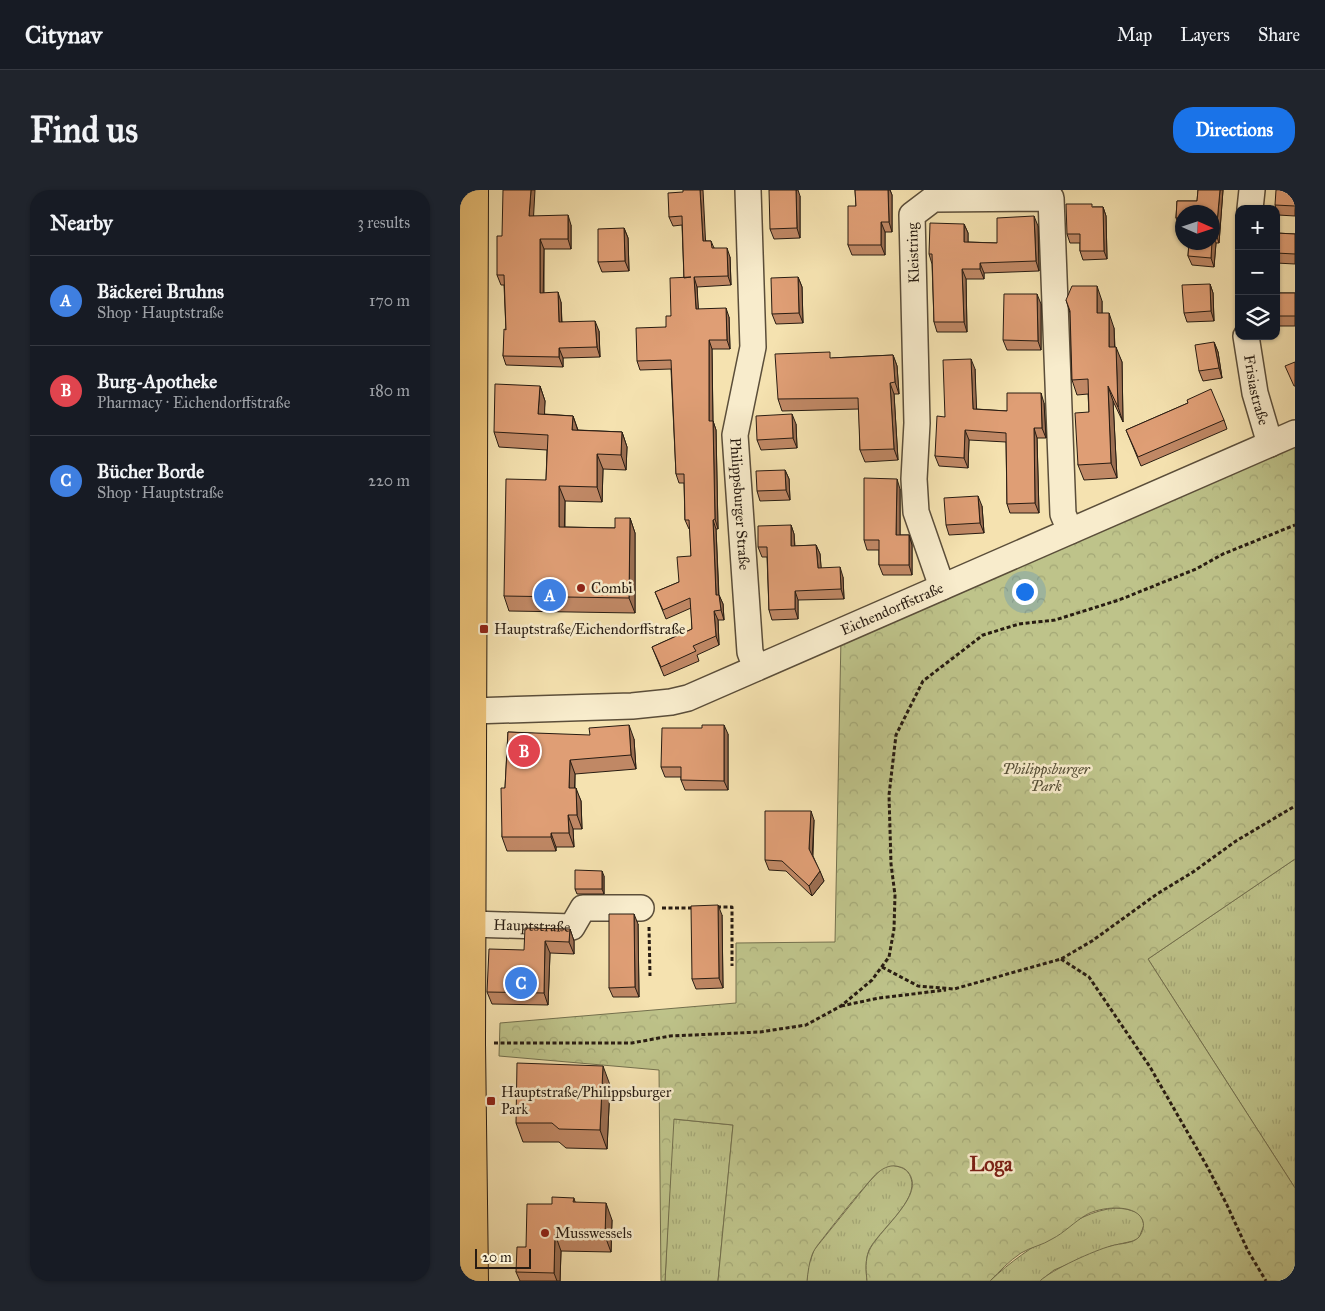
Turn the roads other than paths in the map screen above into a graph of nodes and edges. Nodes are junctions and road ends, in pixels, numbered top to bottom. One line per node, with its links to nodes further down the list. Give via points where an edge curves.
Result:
1 (474, 190): 11 (main road, Hauptstraße)
2 (748, 190): 10 (street, Philippsburger Straße, via 753,346 735,435 750,652)
3 (1252, 190): 4 (street)
4 (1250, 205)
5 (1247, 340): 7 (street, Frisiastraße, via 1255,393)
6 (1295, 433): 7 (street, Eichendorffstraße)
7 (1270, 444): 8 (street, Eichendorffstraße)
8 (1070, 531): 9 (street, Eichendorffstraße); 9 (street, Kleistring, via 1063,514 1051,198 933,199 912,215 918,423 914,479 916,512)
9 (942, 587): 10 (street, Eichendorffstraße)
10 (756, 668): 11 (street, Eichendorffstraße, via 688,698 670,702 632,706)
11 (466, 709): 13 (main road, Hauptstraße)
12 (645, 908): 13 (street, Hauptstraße, via 583,908 572,927)
13 (471, 924): 14 (main road, Hauptstraße)
14 (474, 1281)

